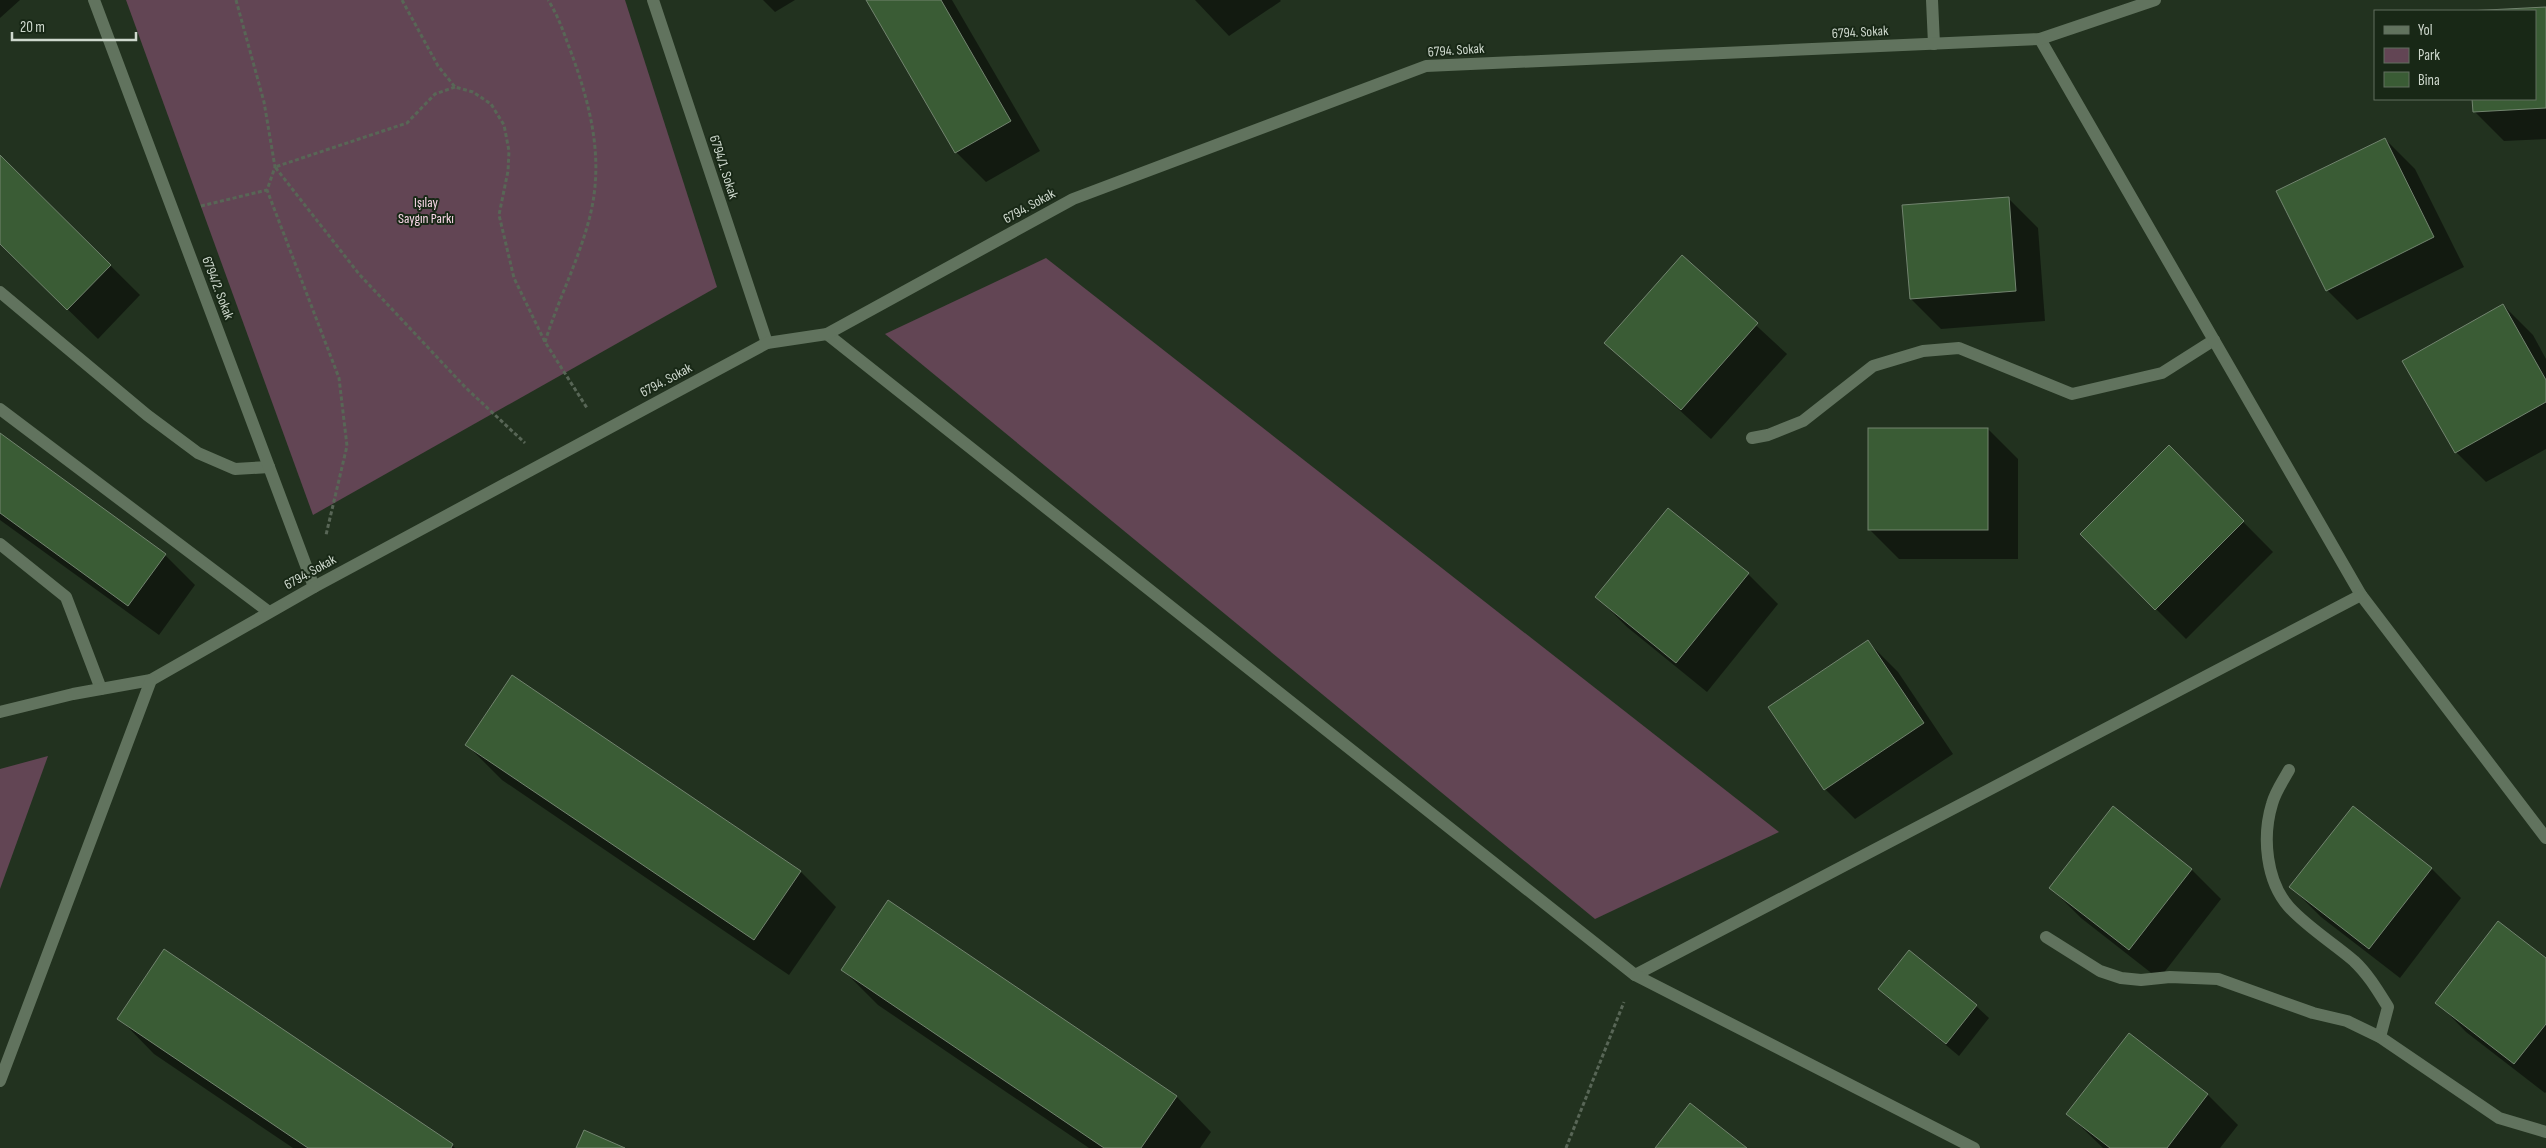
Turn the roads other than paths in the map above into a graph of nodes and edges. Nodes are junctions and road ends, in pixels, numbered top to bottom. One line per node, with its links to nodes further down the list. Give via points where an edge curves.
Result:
1 (94, 0): 13 (street, 6794/2. Sokak)
2 (653, 0): 10 (street, 6794/1. Sokak)
3 (1932, 0): 6 (street)
4 (2155, 0): 5 (street, 6794. Sokak)
5 (2040, 39): 6 (street, 6794. Sokak); 9 (street)
6 (1934, 44): 8 (street, 6794. Sokak, via 1426,66 1073,199)
7 (0, 292): 13 (street, via 147,415 198,453 235,469)
8 (827, 334): 10 (street, 6794. Sokak); 24 (street)
9 (2214, 340): 12 (street, via 2162,373 2072,394 1959,348 1923,351 1874,366 1803,421); 16 (street)
10 (767, 343): 15 (street, 6794. Sokak)
11 (0, 410): 17 (street)
12 (1752, 438)
13 (269, 468): 15 (street, 6794/2. Sokak)
14 (0, 544): 19 (street, via 66,597)
15 (314, 587): 17 (street, 6794. Sokak)
16 (2361, 595): 22 (street); 24 (street)
17 (269, 612): 18 (street, 6794. Sokak)
18 (151, 680): 19 (street, 6794. Sokak); 26 (street)
19 (101, 689): 20 (street, 6794. Sokak)
20 (0, 712)
21 (2289, 770): 25 (street, via 2272,803 2268,822 2271,873 2279,893 2290,908 2354,961 2372,982 2388,1007)
22 (2546, 838)
23 (2046, 937): 25 (street, via 2100,971 2121,978 2218,979 2305,1010 2347,1021)
24 (1635, 975): 28 (street)
25 (2380, 1037): 27 (street, via 2499,1118)
26 (0, 1081)
27 (2546, 1132)
28 (1974, 1148)

